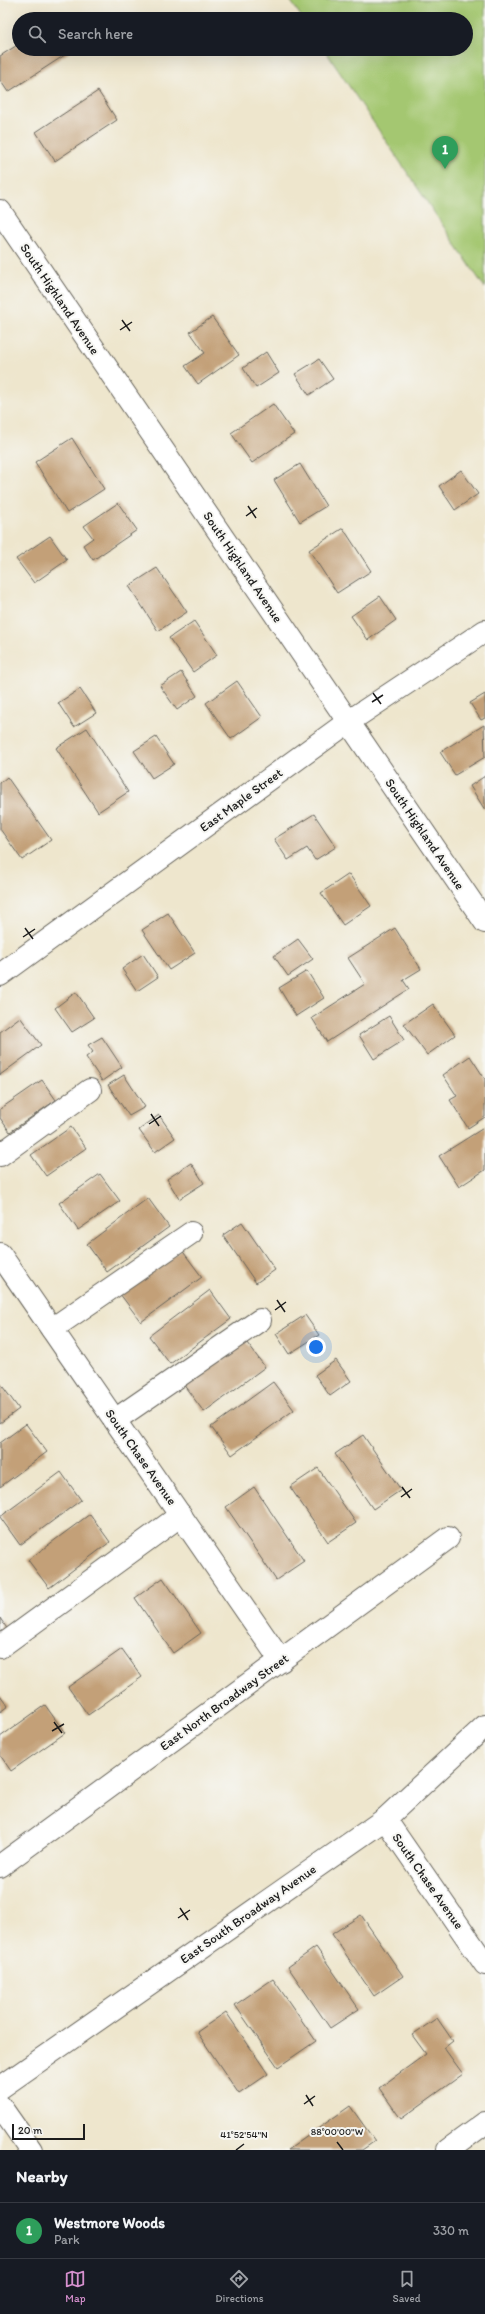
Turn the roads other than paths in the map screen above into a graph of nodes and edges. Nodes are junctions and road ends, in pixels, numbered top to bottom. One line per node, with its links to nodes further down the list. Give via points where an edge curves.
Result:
1 (0, 211): 3 (street, South Highland Avenue)
2 (485, 631): 3 (street, East Maple Street)
3 (348, 722): 4 (street, South Highland Avenue); 5 (street, East Maple Street)
4 (485, 922)
5 (0, 974)
6 (90, 1090): 7 (street)
7 (0, 1155)
8 (191, 1233): 11 (street)
9 (0, 1254): 11 (street, South Chase Avenue)
10 (260, 1320): 12 (street)
11 (52, 1328): 12 (street, South Chase Avenue)
12 (115, 1420): 13 (street, South Chase Avenue)
13 (181, 1515): 15 (street); 16 (street, South Chase Avenue)
14 (448, 1538): 16 (street, East North Broadway Street)
15 (0, 1647)
16 (281, 1660): 19 (street, East North Broadway Street)
17 (485, 1726): 18 (street, East South Broadway Avenue)
18 (385, 1819): 20 (street, South Chase Avenue); 21 (street, East South Broadway Avenue)
19 (0, 1866)
20 (485, 1964)
21 (0, 2088)
22 (0, 2106): 24 (street)
23 (485, 2123): 25 (street)
24 (31, 2150)
25 (448, 2150)

